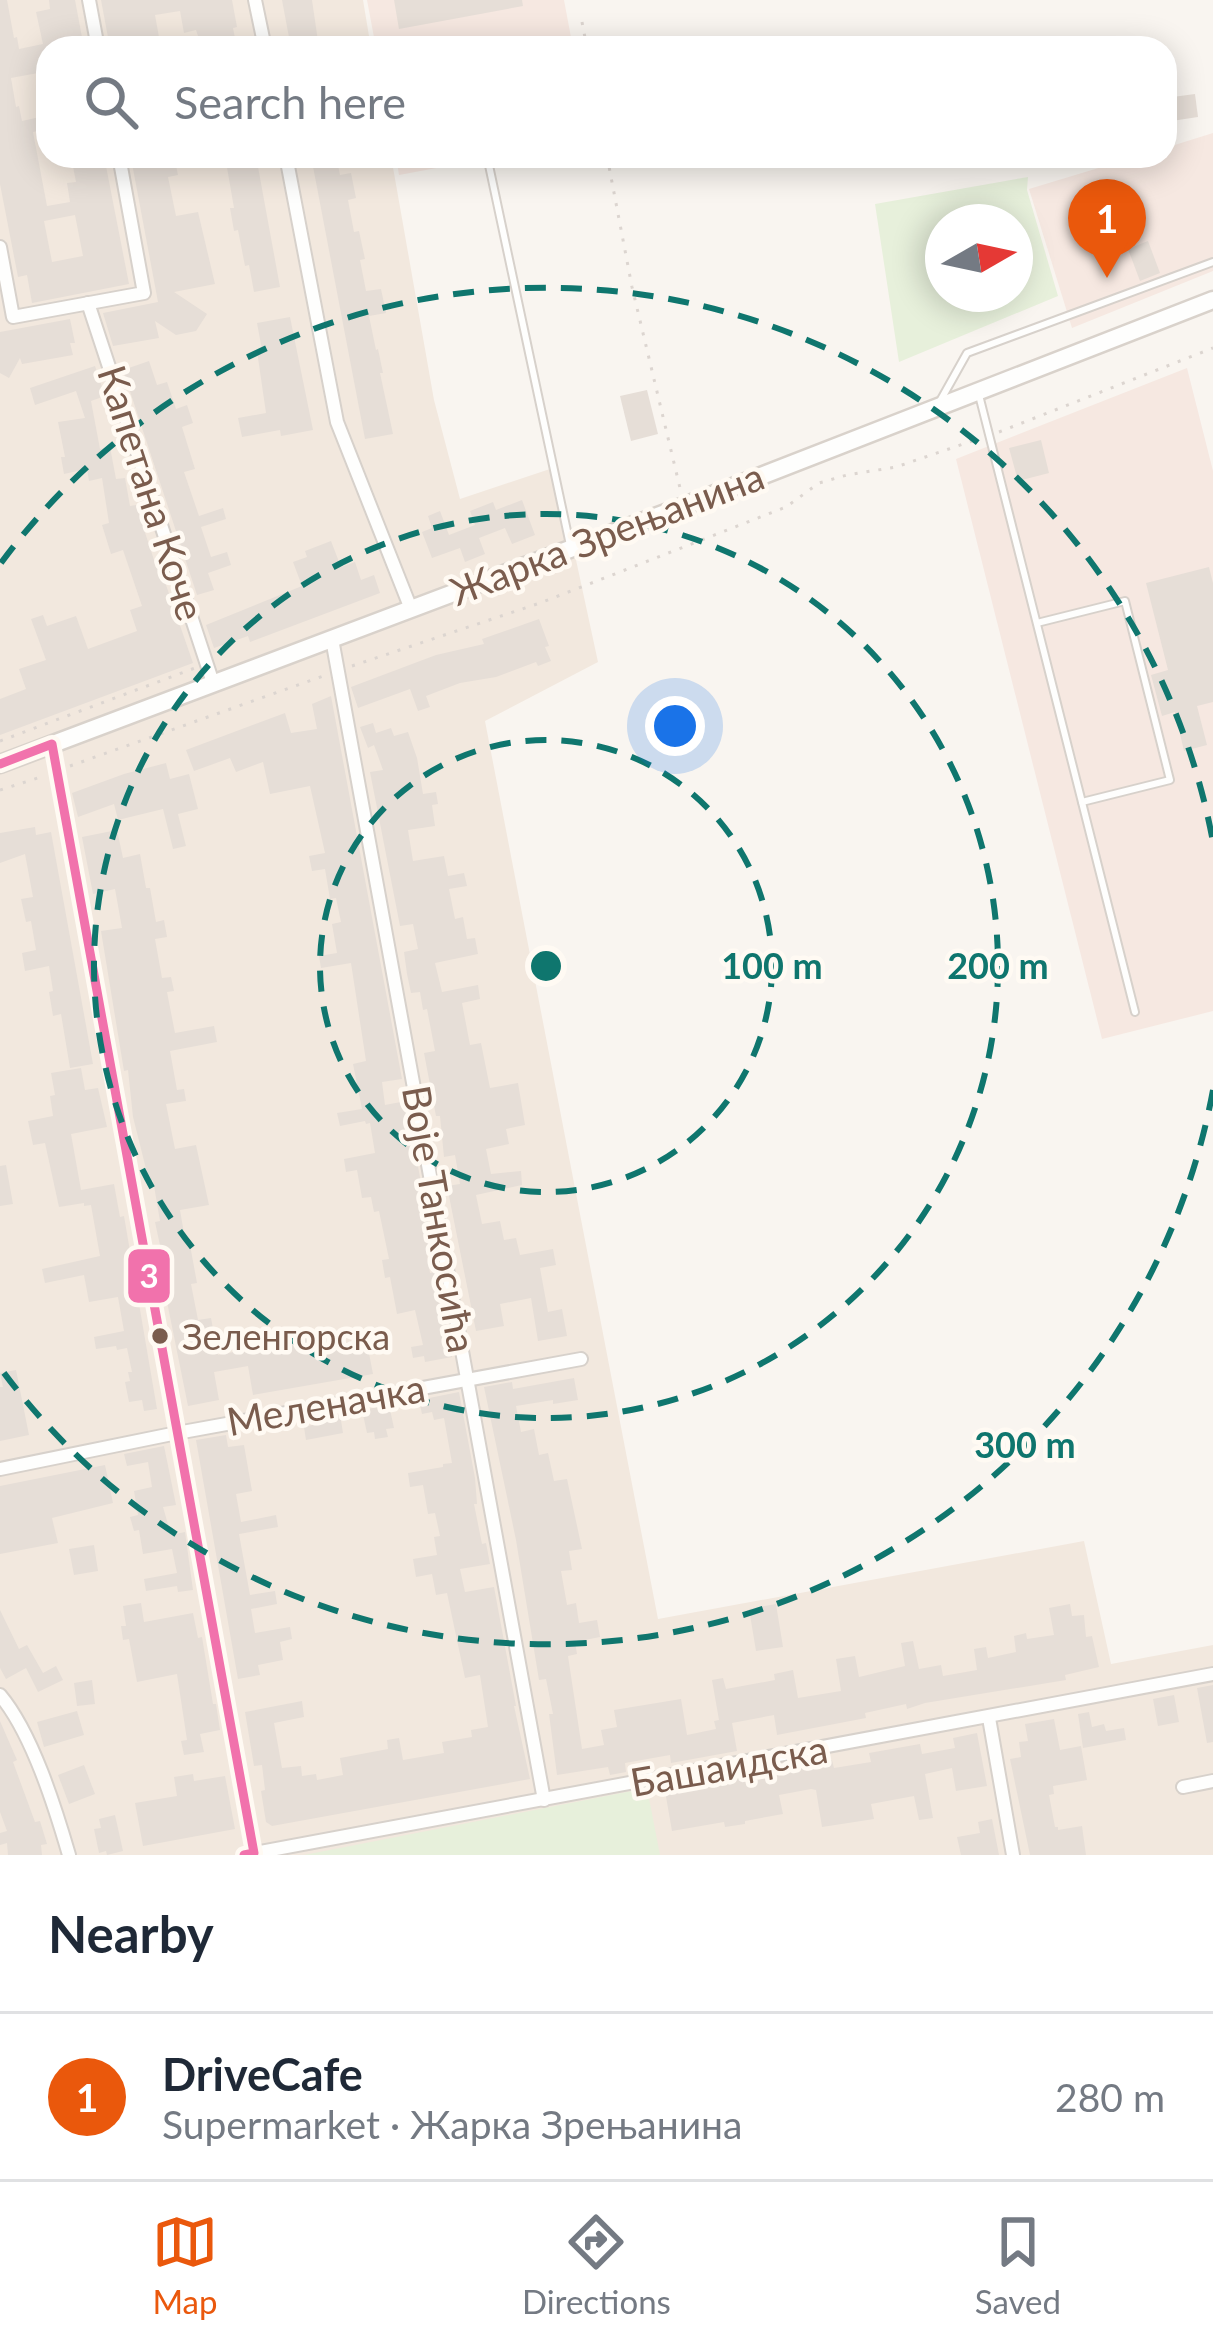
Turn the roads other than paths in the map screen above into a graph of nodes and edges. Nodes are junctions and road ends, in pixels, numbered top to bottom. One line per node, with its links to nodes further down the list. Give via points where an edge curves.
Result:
1 (89, 0): 3 (street)
2 (255, 0): 4 (street)
3 (96, 36)
4 (262, 36)
5 (120, 168): 11 (street, via 144,292)
6 (288, 168): 15 (street, via 338,422)
7 (490, 168): 14 (lane)
8 (0, 247): 11 (street, via 13,317)
9 (1213, 262): 13 (lane, via 968,353)
10 (1213, 300): 12 (main road, Жарка Зрењанина)
11 (88, 303): 18 (street, Капетана Коче)
12 (979, 391): 13 (main road, Жарка Зрењанина); 16 (lane)
13 (936, 408): 14 (main road, Жарка Зрењанина)
14 (571, 549): 15 (main road, Жарка Зрењанина)
15 (411, 609): 17 (main road, Жарка Зрењанина)
16 (1037, 623): 21 (lane); 21 (lane, via 1125,601 1148,691 1170,780)
17 (332, 639): 18 (main road, Жарка Зрењанина); 24 (street, Воје Танкосића)
18 (213, 683): 19 (main road, Жарка Зрењанина)
19 (52, 744): 20 (main road, Жарка Зрењанина); 25 (street)
20 (0, 764)
21 (1082, 802): 22 (lane)
22 (1135, 1012)
23 (581, 1359): 24 (street, Меленачка)
24 (467, 1379): 25 (street, Меленачка); 32 (street, Воје Танкосића)
25 (177, 1432): 26 (street, Меленачка); 33 (street)
26 (0, 1469)
27 (1213, 1675): 29 (street, Башаидска)
28 (0, 1695): 34 (street, via 22,1728)
29 (989, 1718): 32 (street, Башаидска); 35 (street)
30 (1213, 1781): 31 (street)
31 (1183, 1786)
32 (544, 1800): 33 (street, Башаидска)
33 (250, 1854)
34 (69, 1855)
35 (1013, 1855)

